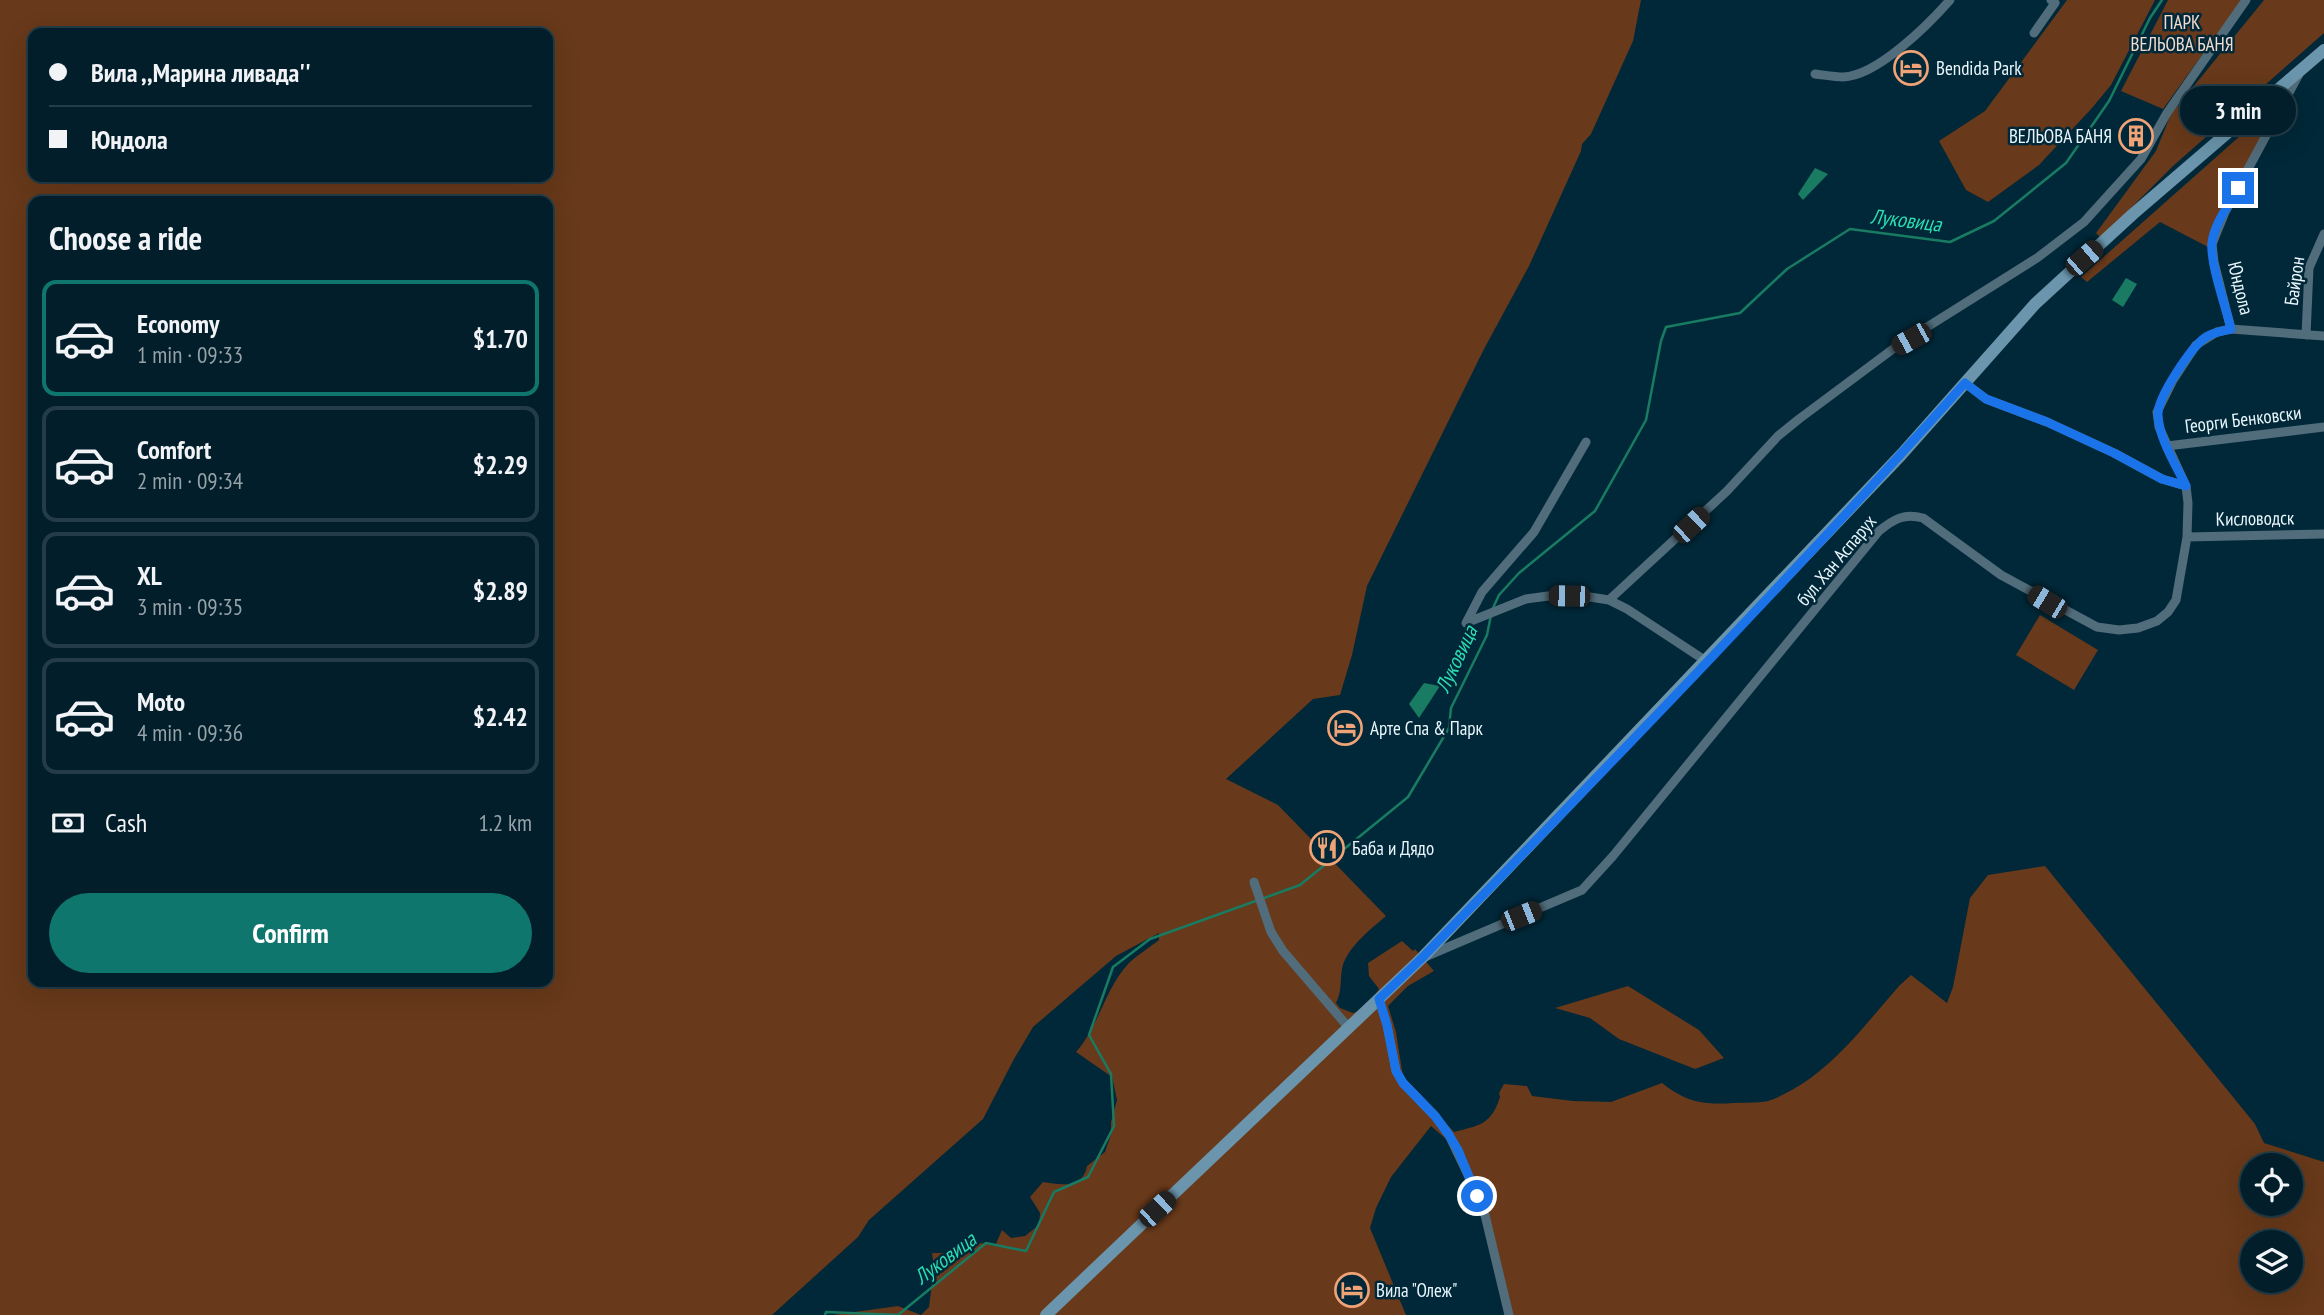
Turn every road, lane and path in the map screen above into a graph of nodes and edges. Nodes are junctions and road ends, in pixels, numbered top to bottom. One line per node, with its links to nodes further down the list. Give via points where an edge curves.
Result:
1 (1950, 0): 7 (street, via 1917,35 1862,72 1844,77)
2 (2051, 0): 4 (street, via 2055,3)
3 (2246, 0): 19 (street, via 2167,113 2141,159 2084,222 2038,258 1897,346 1799,419)
4 (2035, 33)
5 (2324, 50): 6 (main road, Юндола)
6 (2302, 68): 9 (street, Юндола, via 2212,243); 12 (main road, Юндола, via 2035,304)
7 (1815, 74)
8 (2324, 234): 10 (street, Байрон, via 2309,268)
9 (2231, 329): 10 (street, бул. Хан Аспарух); 15 (street, бул. Хан Аспарух, via 2196,345 2163,398 2157,412)
10 (2305, 335): 11 (street, бул. Хан Аспарух)
11 (2324, 336)
12 (1965, 383): 16 (street, via 1986,399); 20 (main road, Юндола)
13 (2324, 427): 15 (street, Георги Бенковски)
14 (1586, 442): 19 (street, via 1534,532 1482,592 1466,623 1526,599)
15 (2167, 446): 16 (street, бул. Хан Аспарух)
16 (2186, 486): 18 (street, бул. Хан Аспарух)
17 (2324, 534): 18 (street, Кисловодск)
18 (2187, 537): 22 (street, бул. Хан Аспарух, via 2176,600 2168,612 2138,628 2119,630 2097,627 2047,602 1923,518 1900,516 1879,531 1582,890)
19 (1609, 600): 20 (street)
20 (1706, 661): 22 (main road, Юндола)
21 (1256, 886): 24 (street, via 1271,932 1283,951)
22 (1423, 957): 23 (main road, Юндола)
23 (1379, 999): 24 (main road, Юндола); 26 (street, via 1396,1071 1449,1135 1485,1215)
24 (1349, 1028): 25 (main road, Юндола)
25 (1046, 1315)
26 (1509, 1315)

